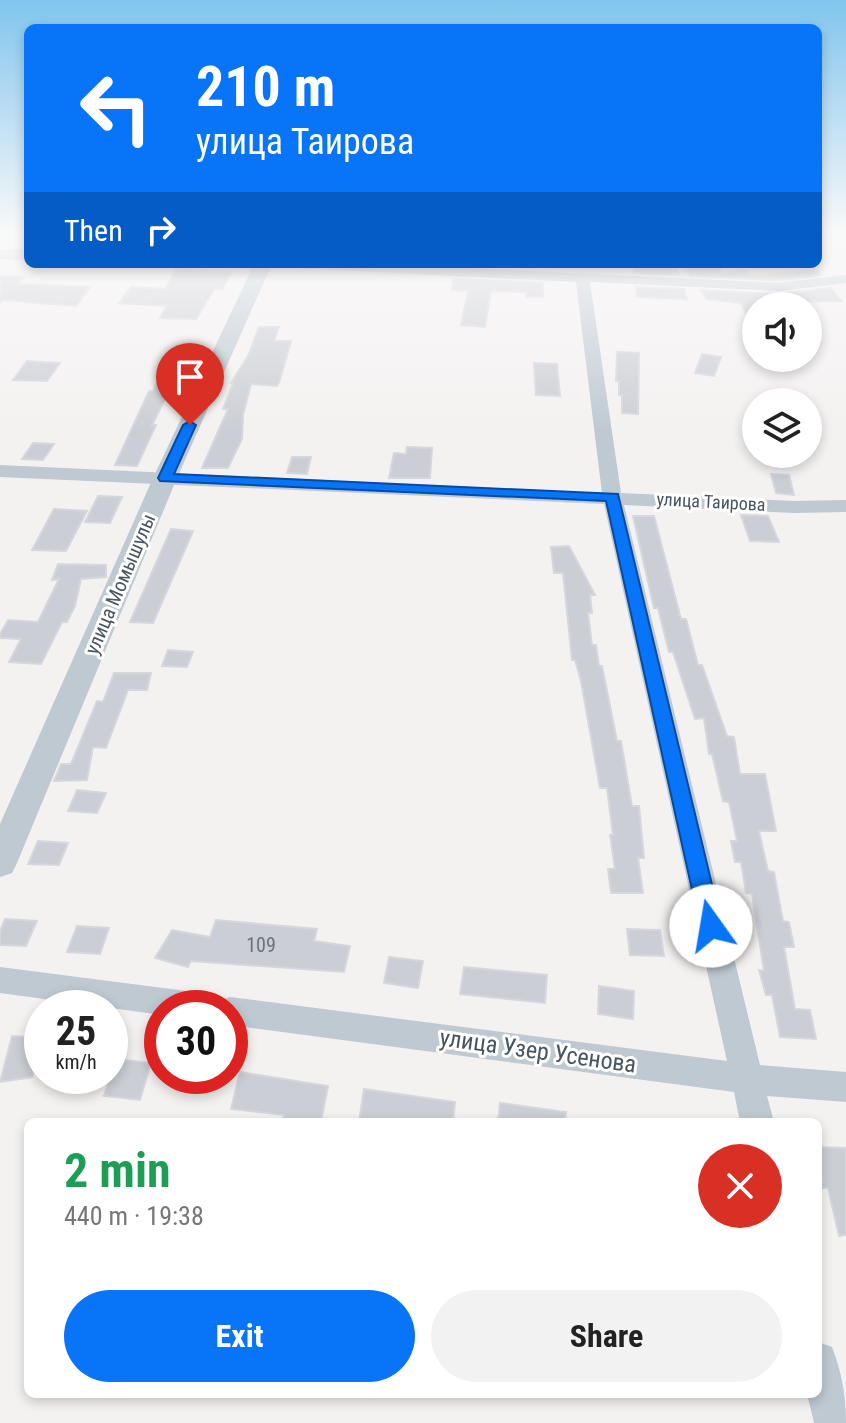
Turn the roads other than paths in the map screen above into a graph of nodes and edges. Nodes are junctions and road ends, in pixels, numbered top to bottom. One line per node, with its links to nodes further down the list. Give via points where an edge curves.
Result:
1 (247, 298): 4 (street, улица Момышулы)
2 (585, 298): 5 (street)
3 (0, 471): 4 (street, улица Таирова)
4 (165, 478): 5 (street, улица Таирова); 7 (street, улица Момышулы)
5 (612, 497): 6 (street, улица Таирова); 11 (street)
6 (846, 506)
7 (0, 863)
8 (0, 980): 9 (street)
9 (144, 999)
10 (248, 1013): 11 (street, улица Узер Усенова)
11 (746, 1079): 12 (street, улица Узер Усенова); 13 (street)
12 (846, 1087)
13 (756, 1118)
14 (822, 1376): 15 (street)
15 (834, 1423)

